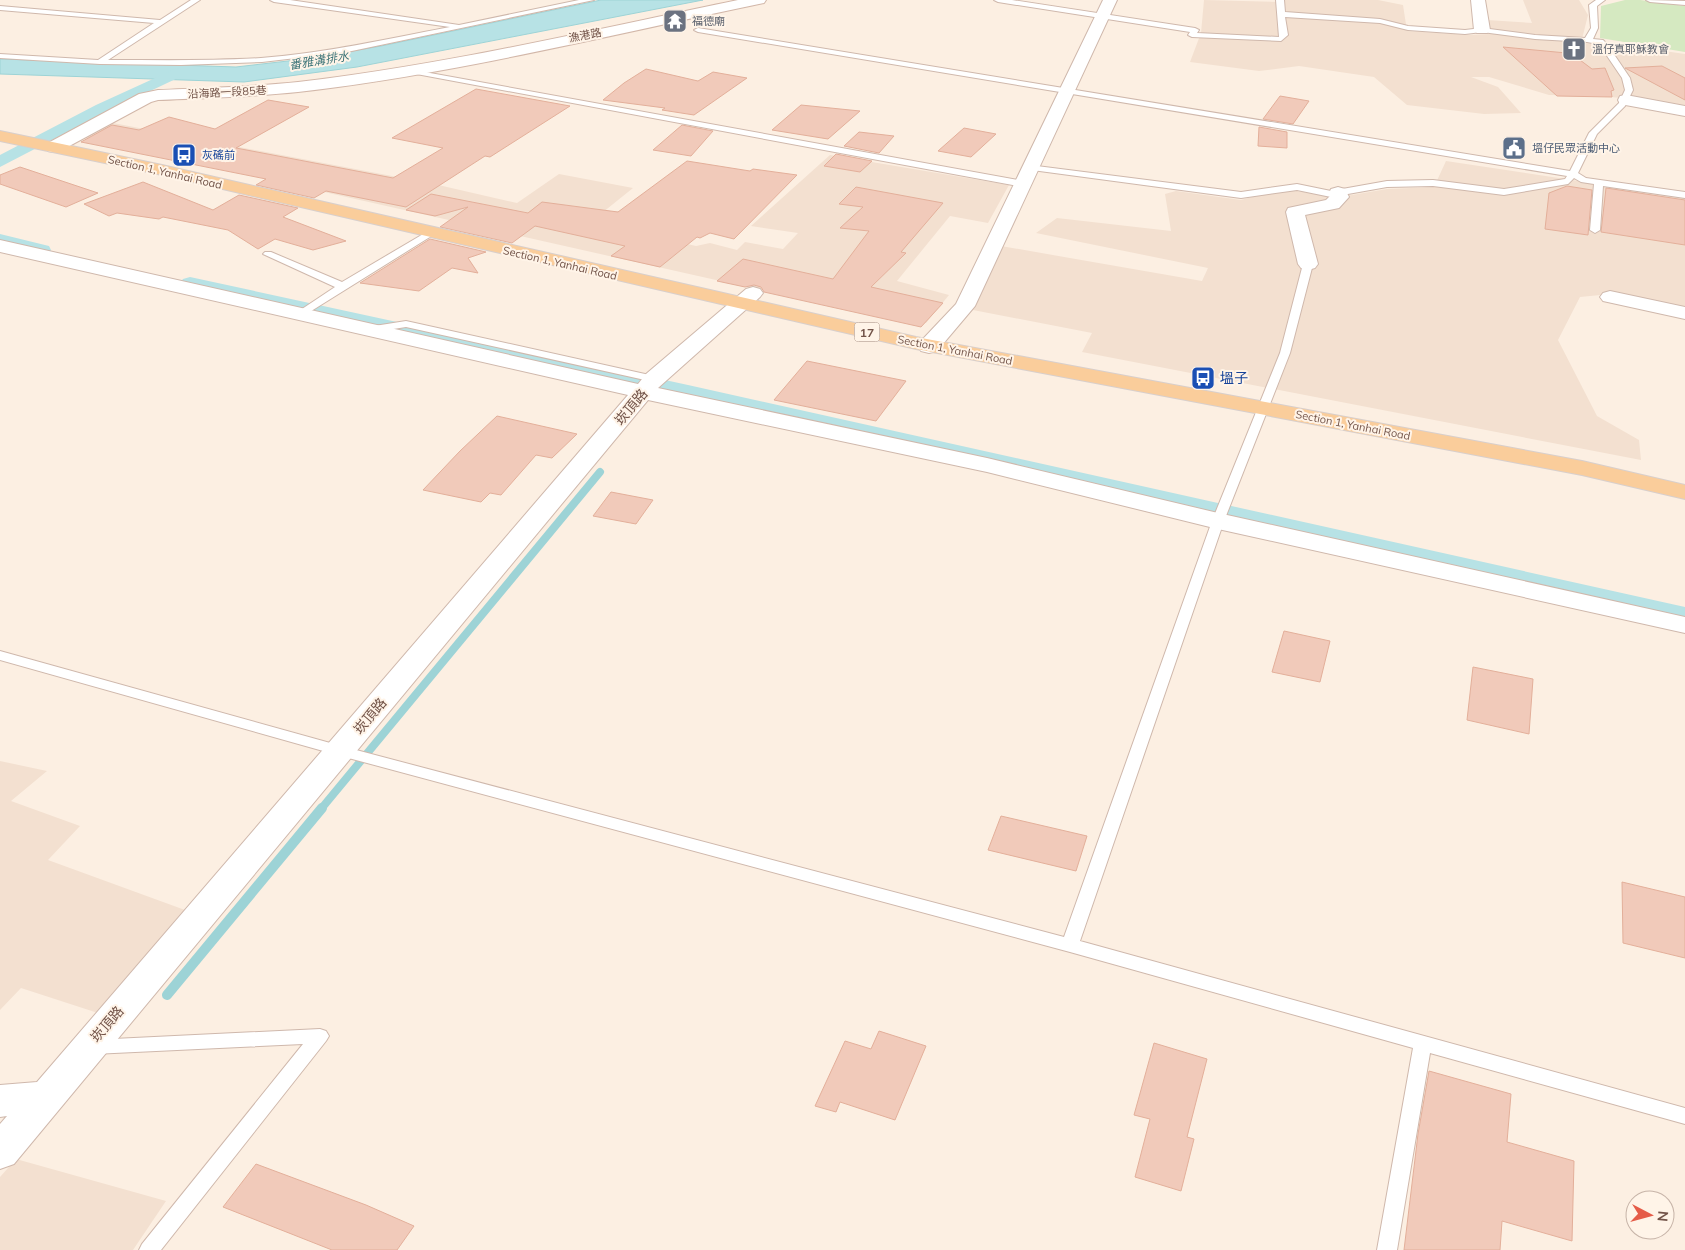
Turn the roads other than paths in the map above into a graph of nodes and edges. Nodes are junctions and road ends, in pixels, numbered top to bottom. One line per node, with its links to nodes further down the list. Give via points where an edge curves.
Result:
1 (196, 0): 15 (lane)
2 (274, 0): 16 (lane)
3 (565, 0): 16 (lane)
4 (590, 0): 22 (lane, via 347,50 262,60)
5 (759, 0): 23 (street, 漁港路)
6 (998, 0): 13 (lane)
7 (1280, 0): 14 (lane)
8 (1478, 0): 18 (street)
9 (1602, 0): 19 (lane, via 1593,5 1596,29)
10 (1650, 0): 11 (lane)
11 (1685, 3)
12 (0, 8): 15 (lane)
13 (1106, 8): 14 (lane, via 1195,30 1192,35 1281,39 1284,35); 24 (street)
14 (1281, 14): 18 (lane, via 1380,21 1408,28)
15 (163, 22): 21 (lane)
16 (456, 25): 21 (lane, via 382,39 260,55)
17 (698, 30): 24 (lane)
18 (1482, 30): 19 (lane)
19 (1587, 40): 25 (lane, via 1600,42 1624,75 1628,82)
20 (0, 56): 22 (lane)
21 (108, 56): 22 (lane)
22 (100, 62)
23 (411, 71): 29 (street, 沿海路一段85巷, via 318,85 158,95 144,98); 33 (lane)
24 (1065, 91): 30 (street); 31 (lane)
25 (1626, 100): 26 (street); 31 (lane, via 1593,132)
26 (1685, 111)
27 (0, 127): 29 (main road, Section 1, Yanhai Road / 17)
28 (0, 136): 29 (main road, Section 1, Yanhai Road / 17)
29 (47, 141): 36 (main road, Section 1, Yanhai Road / 17, via 162,170)
30 (1032, 167): 33 (street); 34 (lane, via 1241,195 1297,187)
31 (1573, 174): 32 (lane); 34 (lane, via 1568,181 1504,192 1433,183 1387,184)
32 (1599, 182): 35 (lane); 37 (lane)
33 (1023, 184): 48 (street, via 965,306)
34 (1338, 193): 42 (street, via 1340,197 1332,204 1296,212)
35 (1685, 195)
36 (322, 202): 38 (main road, Section 1, Yanhai Road / 17); 39 (main road, Section 1, Yanhai Road / 17)
37 (1595, 230)
38 (430, 234): 39 (main road, Section 1, Yanhai Road / 17); 43 (lane)
39 (462, 234): 45 (main road, Section 1, Yanhai Road / 17)
40 (0, 246): 47 (street)
41 (268, 254): 43 (lane)
42 (1308, 264): 50 (lane, via 1286,353)
43 (344, 287): 47 (lane)
44 (1610, 297): 46 (street)
45 (747, 298): 48 (main road, Section 1, Yanhai Road / 17); 49 (street, 崁頂路)
46 (1685, 313)
47 (300, 316): 49 (street)
48 (933, 340): 50 (main road, Section 1, Yanhai Road / 17)
49 (649, 386): 53 (street); 56 (street, 崁頂路)
50 (1267, 403): 51 (main road, Section 1, Yanhai Road / 17, via 1599,458); 52 (main road, Section 1, Yanhai Road / 17); 53 (lane)
51 (1685, 477)
52 (1685, 492)
53 (1218, 521): 54 (street); 57 (lane)
54 (1685, 625)
55 (0, 656): 56 (lane)
56 (341, 751): 57 (lane); 59 (street, 崁頂路)
57 (1070, 945): 58 (lane)
58 (1423, 1043): 62 (lane); 65 (lane)
59 (88, 1047): 60 (street, 崁頂路); 64 (lane, via 320,1036)
60 (48, 1096): 61 (street); 63 (street, 崁頂路)
61 (0, 1101)
62 (1685, 1116)
63 (0, 1152)
64 (149, 1250)
65 (1387, 1250)

